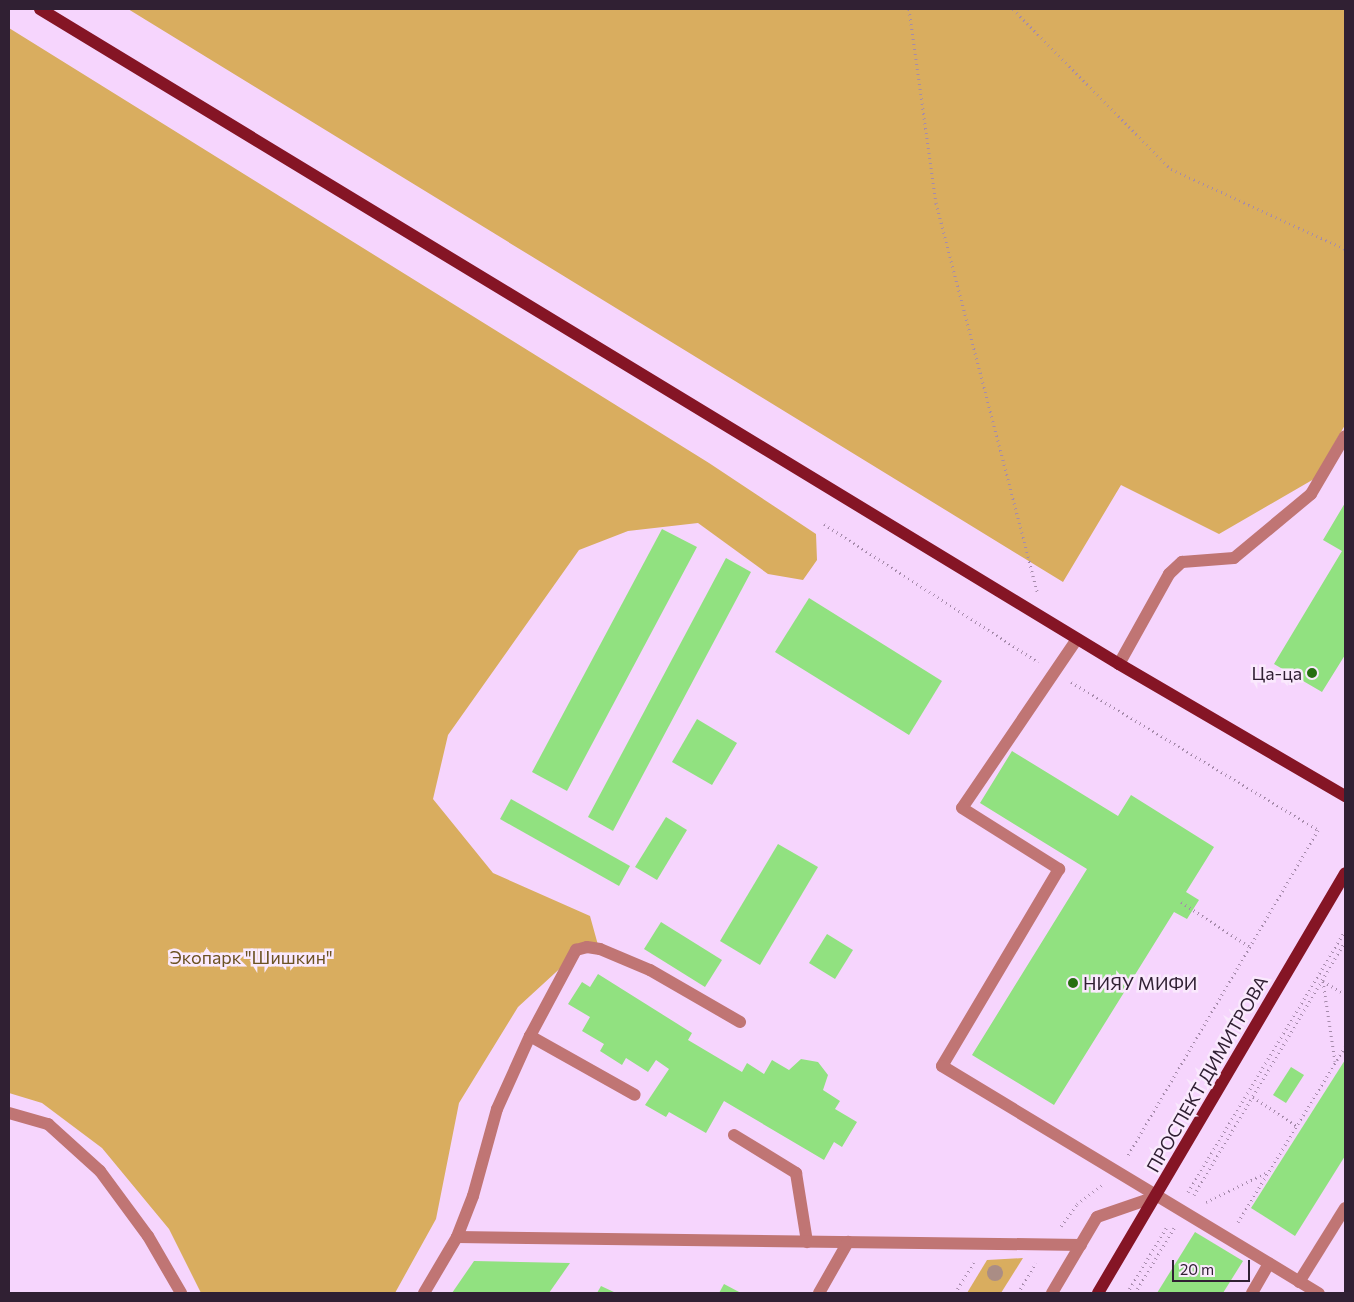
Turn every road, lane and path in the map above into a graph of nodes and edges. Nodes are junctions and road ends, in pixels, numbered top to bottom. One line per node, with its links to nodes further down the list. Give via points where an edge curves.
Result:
1 (40, 9): 6 (main road)
2 (909, 9): 6 (path, via 936,203)
3 (1013, 9): 4 (path, via 1171,169)
4 (1345, 249)
5 (1345, 436): 8 (lane, via 1312,494 1234,558 1182,562 1169,574)
6 (1044, 620): 7 (main road)
7 (1077, 639): 8 (main road); 28 (lane, via 962,808 1059,869 942,1066)
8 (1119, 664): 9 (main road)
9 (1345, 796)
10 (1318, 830): 15 (path)
11 (1345, 873): 29 (main road, ПРОСПЕКТ ДИМИТРОВА)
12 (1181, 902): 15 (path)
13 (1345, 931): 31 (path)
14 (1345, 942): 16 (path)
15 (1250, 946): 28 (path)
16 (1323, 981): 17 (path); 21 (path); 23 (path)
17 (1345, 994)
18 (740, 1022): 19 (lane, via 650,970 600,950 582,947 570,956)
19 (530, 1036): 22 (lane); 32 (lane, via 497,1109 473,1196)
20 (1345, 1047): 21 (path)
21 (1336, 1062): 25 (path)
22 (635, 1095)
23 (1253, 1097): 25 (path); 31 (path)
24 (9, 1113): 41 (lane, via 48,1124 100,1172 148,1236)
25 (1297, 1126): 27 (path)
26 (734, 1135): 34 (lane, via 796,1173)
27 (1269, 1172): 31 (path); 33 (path)
28 (1117, 1174): 29 (lane); 37 (path, via 1077,1204)
29 (1155, 1197): 31 (lane); 38 (lane, via 1097,1218); 47 (main road, ПРОСПЕКТ ДИМИТРОВА)
30 (1345, 1208): 40 (lane)
31 (1180, 1212): 33 (lane); 48 (path); 49 (path)
32 (457, 1237): 34 (lane); 42 (lane)
33 (1227, 1239): 39 (lane)
34 (807, 1242): 35 (lane)
35 (848, 1242): 36 (lane); 43 (lane)
36 (985, 1244): 37 (lane); 44 (path)
37 (1047, 1245): 38 (lane); 45 (path)
38 (1081, 1245): 46 (lane)
39 (1269, 1264): 40 (lane); 50 (lane)
40 (1299, 1282): 51 (lane)
41 (181, 1293)
42 (424, 1293)
43 (819, 1293)
44 (955, 1293)
45 (1018, 1293)
46 (1052, 1293)
47 (1098, 1293)
48 (1127, 1293)
49 (1136, 1293)
50 (1252, 1293)
51 (1319, 1293)

